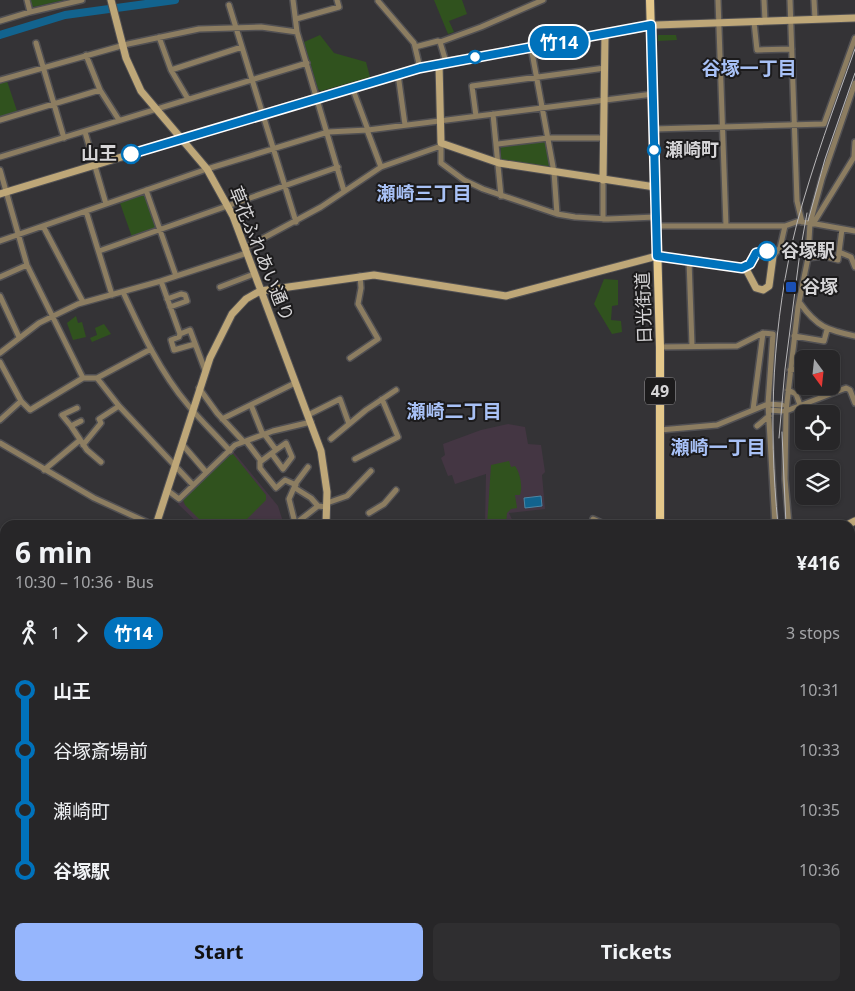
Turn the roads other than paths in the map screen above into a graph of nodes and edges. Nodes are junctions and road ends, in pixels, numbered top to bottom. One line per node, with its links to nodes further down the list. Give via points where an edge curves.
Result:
1 (27, 0): 14 (street)
2 (82, 0): 14 (street)
3 (111, 0): 31 (street, 草花ふれあい通り)
4 (293, 0): 16 (street)
5 (337, 0): 16 (street, via 339,7)
6 (543, 0): 29 (street)
7 (650, 0): 23 (main road, 日光街道 / 49)
8 (718, 0): 21 (street)
9 (764, 0): 20 (street)
10 (790, 0): 17 (street)
11 (814, 0): 18 (street)
12 (378, 1): 33 (street)
13 (229, 5): 24 (street)
14 (30, 12): 19 (street)
15 (855, 18): 18 (street)
16 (296, 19): 25 (street)
17 (790, 20): 18 (street); 20 (street); 35 (street)
18 (815, 20)
19 (0, 21)
20 (765, 21): 22 (street)
21 (719, 22): 22 (street); 23 (street); 65 (street)
22 (754, 22): 35 (street, via 757,50)
23 (651, 25): 26 (street); 50 (main road, 日光街道 / 49)
24 (235, 28): 25 (street); 27 (street, via 199,29); 32 (street)
25 (298, 32): 37 (street)
26 (605, 34): 34 (street); 41 (street)
27 (159, 37): 31 (street); 42 (street)
28 (855, 38): 64 (street, via 824,124)
29 (440, 42): 33 (street); 38 (street)
30 (36, 43): 39 (street)
31 (122, 45): 36 (street); 56 (street, 草花ふれあい通り, via 134,78)
32 (242, 47): 42 (street); 46 (street)
33 (415, 47): 40 (street)
34 (531, 47): 38 (street); 44 (street)
35 (792, 49): 64 (street)
36 (86, 55): 39 (street); 49 (street)
37 (307, 63): 46 (street); 51 (street)
38 (442, 63): 40 (street); 62 (street)
39 (43, 68): 45 (street); 54 (street)
40 (420, 68): 43 (street)
41 (605, 68): 44 (street); 53 (street)
42 (171, 70): 52 (street)
43 (398, 74): 48 (street); 63 (street)
44 (536, 77): 55 (street); 59 (street, via 472,86)
45 (0, 80)
46 (252, 80): 52 (street); 57 (street)
47 (855, 83): 102 (street, via 822,179)
48 (352, 87): 51 (street); 67 (street)
49 (100, 90): 54 (street); 61 (street)
50 (653, 94): 53 (street); 66 (main road, 日光街道 / 49)
51 (317, 98): 57 (street); 69 (street)
52 (188, 99): 56 (street)
53 (604, 100): 55 (street); 72 (street)
54 (54, 104): 60 (street); 70 (street)
55 (542, 108): 58 (street); 71 (street)
56 (155, 110): 61 (street); 73 (street, 草花ふれあい通り)
57 (262, 114): 73 (street); 77 (street)
58 (493, 114): 59 (street); 75 (street)
59 (476, 116): 62 (street)
60 (0, 120)
61 (119, 120): 68 (street)
62 (440, 121): 63 (street); 76 (street)
63 (405, 125): 67 (street)
64 (794, 125): 65 (street); 101 (street, via 797,201)
65 (723, 127): 66 (street); 105 (street)
66 (654, 129): 89 (main road, 日光街道 / 49)
67 (368, 130): 69 (street); 83 (street)
68 (85, 132): 70 (street); 81 (street)
69 (328, 132): 77 (street); 82 (street)
70 (64, 138): 79 (street)
71 (548, 138): 72 (street); 75 (street); 86 (street)
72 (604, 138): 87 (street)
73 (181, 139): 81 (street); 84 (street, 草花ふれあい通り)
74 (855, 142): 78 (street)
75 (498, 144): 80 (street)
76 (441, 145): 80 (street); 83 (street); 93 (street, via 441,162 464,180)
77 (273, 149): 84 (street); 88 (street)
78 (854, 157): 102 (street)
79 (0, 158)
80 (499, 164): 86 (street); 93 (street)
81 (95, 165): 92 (street); 94 (street)
82 (338, 167): 88 (street); 91 (street)
83 (381, 167): 91 (street)
84 (207, 169): 90 (street); 95 (street, 草花ふれあい通り)
85 (0, 170): 92 (street)
86 (554, 172): 87 (street); 97 (street)
87 (604, 180): 89 (street); 99 (street)
88 (285, 186): 95 (street); 100 (street)
89 (655, 187): 98 (main road, 日光街道 / 49)
90 (146, 190): 94 (street); 108 (street)
91 (344, 190): 100 (street)
92 (3, 193): 110 (street)
93 (501, 196): 97 (street)
94 (106, 204): 96 (street)
95 (229, 205): 108 (street); 113 (street, 草花ふれあい通り)
96 (86, 211): 103 (street); 112 (street)
97 (557, 214): 99 (street)
98 (656, 217): 99 (street); 104 (main road, 日光街道 / 49)
99 (603, 218)
100 (296, 222): 113 (street)
101 (802, 222): 102 (street); 106 (street)
102 (811, 224): 107 (street); 117 (street)
103 (42, 226): 110 (street); 133 (street)
104 (656, 226): 105 (street); 115 (main road, 日光街道 / 49)
105 (726, 226): 106 (street)
106 (785, 226): 116 (street, via 780,248)
107 (842, 229): 109 (street); 114 (street)
108 (160, 230): 112 (street); 123 (street)
109 (855, 231)
110 (18, 234): 111 (street); 119 (street)
111 (0, 241)
112 (98, 251): 130 (street)
113 (246, 251): 122 (street, 草花ふれあい通り); 123 (street)
114 (839, 252): 117 (street, via 838,260 823,256); 120 (street, via 851,257)
115 (657, 256): 118 (street); 124 (street, via 506,296 384,275); 145 (main road, 日光街道 / 49)
116 (773, 256): 121 (street, via 767,251 760,251 750,264); 121 (street, via 769,286 765,289 756,288)
117 (808, 258): 134 (street)
118 (689, 260): 121 (street); 144 (street)
119 (27, 264): 125 (street); 136 (street)
120 (855, 267)
121 (742, 268)
122 (254, 274): 127 (street); 128 (street, 草花ふれあい通り)
123 (176, 276): 126 (street)
124 (360, 276): 128 (street); 148 (street, via 358,304 378,339)
125 (0, 277)
126 (161, 281): 129 (street); 132 (street)
127 (220, 287)
128 (260, 291): 151 (street, via 246,299 232,314); 155 (street, 草花ふれあい通り)
129 (123, 292): 130 (street); 146 (street)
130 (112, 295): 133 (street)
131 (0, 296): 142 (street)
132 (167, 298): 135 (street); 135 (street, via 185,295 187,301)
133 (83, 302): 136 (street)
134 (800, 303): 137 (street, via 816,324); 140 (street)
135 (170, 307): 139 (street)
136 (52, 316): 142 (street); 153 (street)
137 (827, 330): 140 (street, via 824,341); 141 (street)
138 (762, 333): 144 (street, via 737,346); 167 (street, via 773,334); 171 (street)
139 (180, 334): 143 (street, via 190,330); 143 (street, via 171,340 174,350)
140 (794, 336): 152 (street)
141 (855, 336)
142 (19, 337): 147 (street)
143 (195, 344): 151 (street)
144 (692, 346): 145 (street)
145 (660, 347): 180 (main road, 日光街道 / 49)
146 (151, 349): 154 (street); 170 (street)
147 (0, 353)
148 (350, 358)
149 (0, 362): 163 (street)
150 (795, 369): 152 (street)
151 (205, 370): 156 (street)
152 (790, 370): 158 (street)
153 (83, 378): 154 (street); 163 (street, via 30,410)
154 (97, 378): 166 (street)
155 (295, 383): 164 (street); 173 (street, 草花ふれあい通り)
156 (199, 388): 170 (street); 174 (street)
157 (396, 390): 161 (street)
158 (788, 390): 165 (street, via 796,394); 169 (street)
159 (840, 390): 162 (street, via 848,388)
160 (824, 395): 165 (street)
161 (382, 399): 177 (street); 188 (street, via 398,437)
162 (854, 400)
163 (21, 401): 175 (street)
164 (251, 404): 174 (street); 181 (street)
165 (800, 404): 169 (street, via 796,408)
166 (119, 406): 184 (street, via 99,419 101,424); 191 (street)
167 (769, 407): 169 (street); 171 (street); 172 (street)
168 (77, 408): 178 (street, via 62,415)
169 (785, 408): 210 (street)
170 (192, 410): 186 (street); 187 (street)
171 (753, 410): 180 (street, via 717,425)
172 (769, 416): 179 (street); 209 (street)
173 (309, 418): 177 (street, via 340,399); 181 (street); 200 (street, 草花ふれあい通り, via 323,462)
174 (222, 419): 183 (street)
175 (0, 420)
176 (81, 421): 178 (street)
177 (349, 424): 182 (street)
178 (71, 426): 184 (street)
179 (757, 426)
180 (660, 430): 208 (main road, 日光街道 / 49)
181 (264, 435): 183 (street); 189 (street, via 274,452)
182 (332, 438)
183 (244, 441): 187 (street); 189 (street)
184 (82, 442): 190 (street); 193 (street)
185 (0, 443): 193 (street)
186 (182, 444): 191 (street); 195 (street)
187 (230, 450): 195 (street)
188 (355, 459)
189 (261, 461): 197 (street, via 260,468 276,488 285,480)
190 (101, 462)
191 (174, 467): 196 (street); 198 (street)
192 (308, 467): 197 (street)
193 (44, 470): 203 (street, via 94,498)
194 (372, 471): 200 (street, via 347,496)
195 (206, 472): 196 (street)
196 (193, 485): 198 (street, via 179,499)
197 (296, 487): 201 (street); 205 (street, via 289,499)
198 (168, 490): 204 (street)
199 (396, 490): 202 (street, via 384,504)
200 (327, 505): 201 (street); 207 (street, 草花ふれあい通り)
201 (318, 506): 206 (street)
202 (369, 513)
203 (144, 520)
204 (157, 520)
205 (294, 520)
206 (300, 520)
207 (326, 520)
208 (660, 520)
209 (775, 520)
210 (789, 520)

